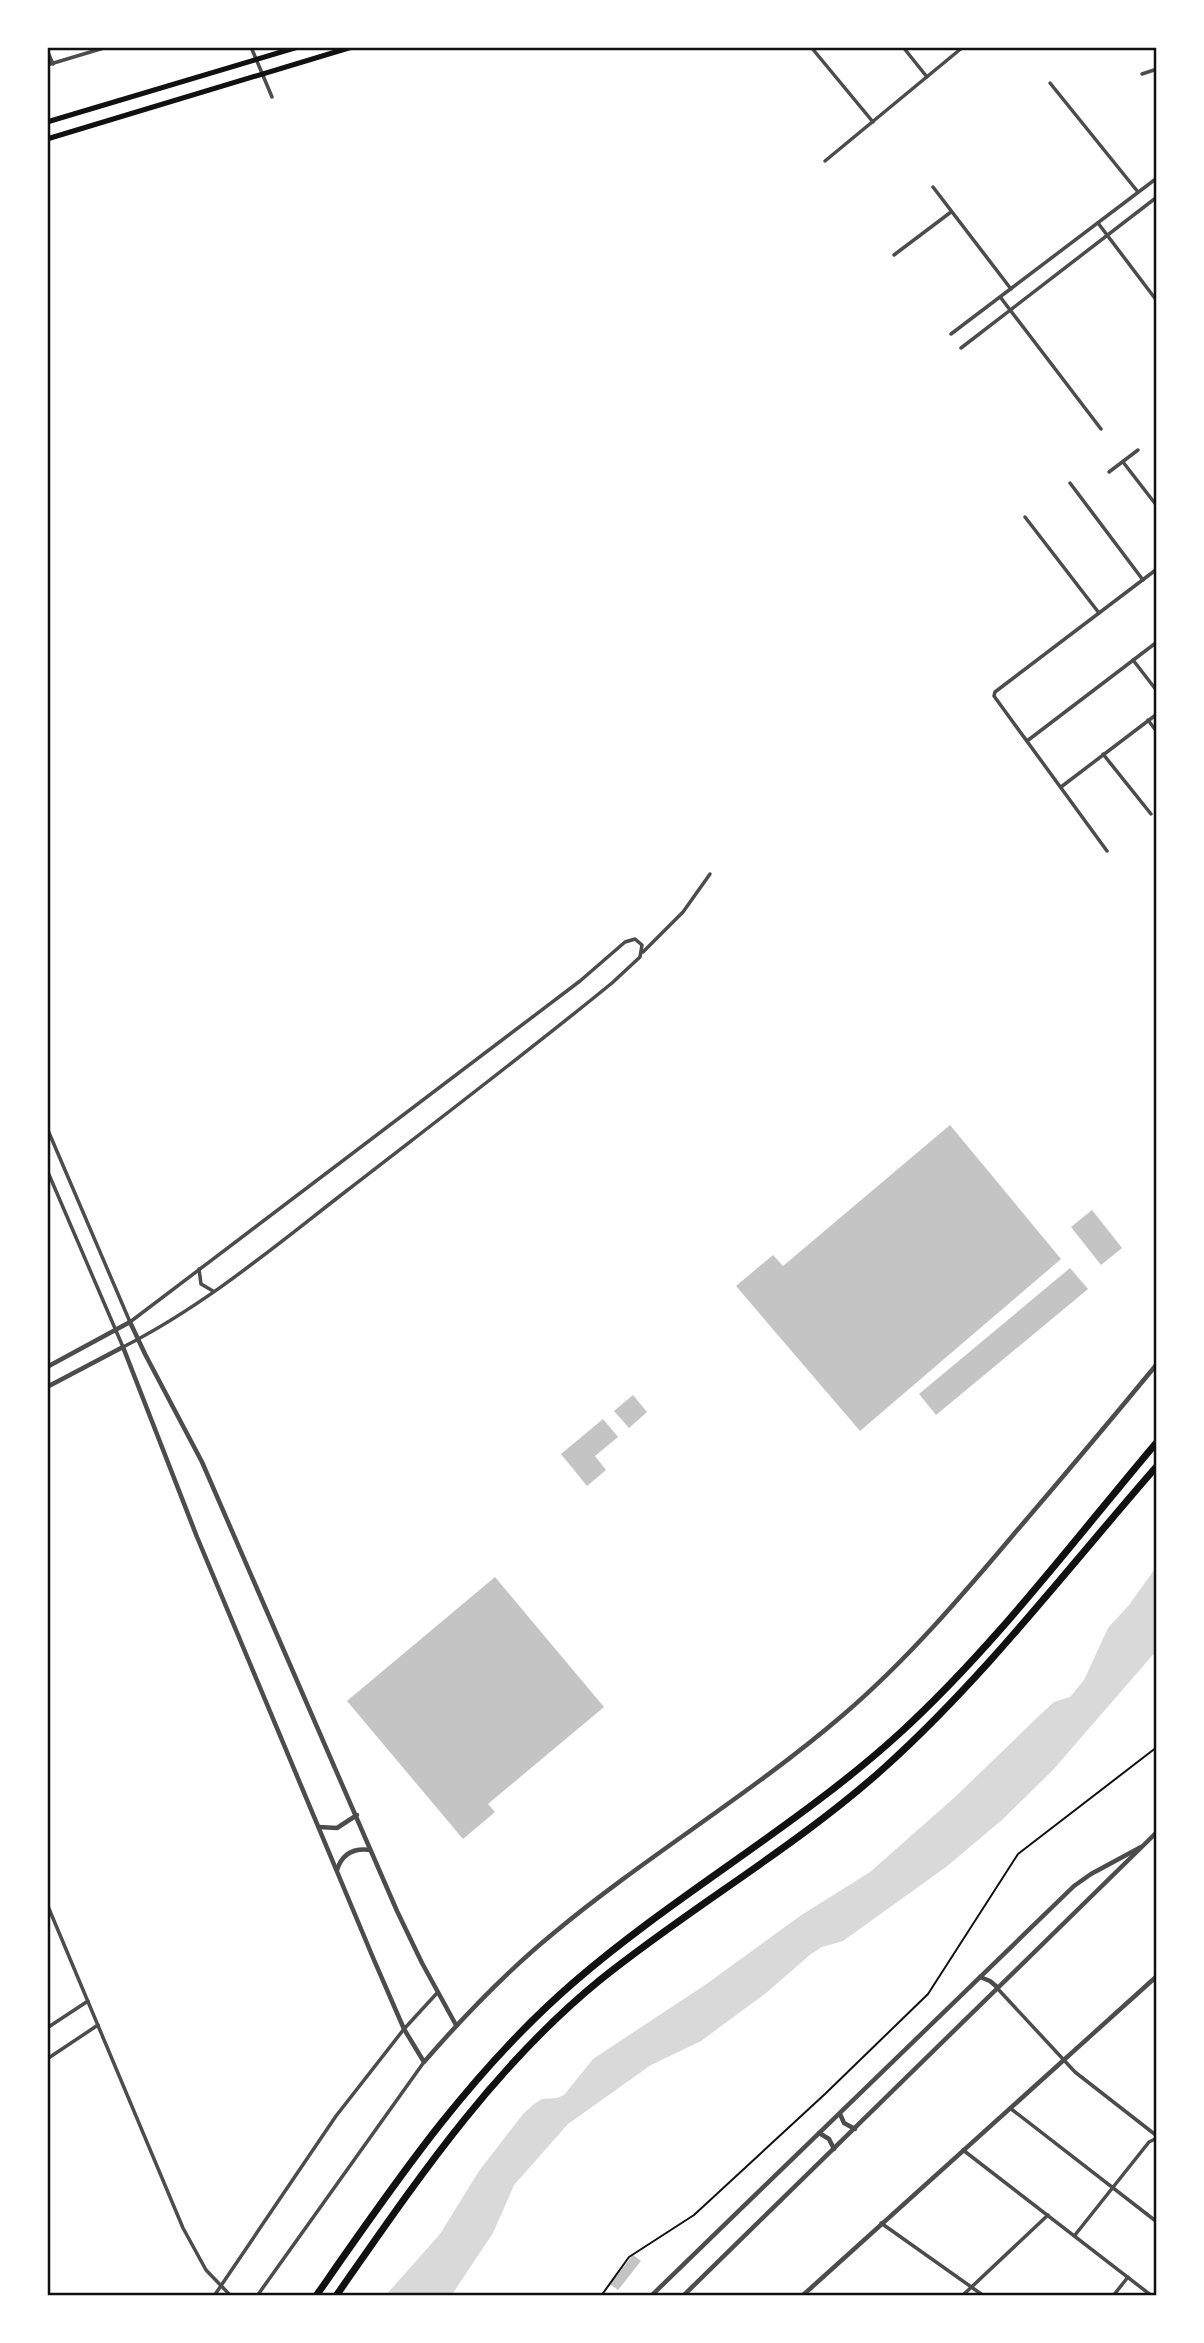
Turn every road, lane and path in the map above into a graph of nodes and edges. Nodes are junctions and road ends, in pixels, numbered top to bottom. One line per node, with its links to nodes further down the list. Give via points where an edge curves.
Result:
1 (107, 47): 8 (street)
2 (251, 47): 10 (street)
3 (298, 47): 10 (main road)
4 (352, 47): 15 (main road)
5 (811, 47): 20 (street)
6 (902, 47): 16 (street)
7 (963, 47): 16 (street)
8 (97, 49): 11 (street)
9 (47, 50): 11 (street)
10 (256, 60): 15 (street); 19 (main road)
11 (53, 64): 12 (street)
12 (47, 65)
13 (1157, 69): 14 (street)
14 (1142, 74)
15 (262, 75): 18 (street); 21 (main road)
16 (927, 77): 20 (street)
17 (1050, 83): 25 (street)
18 (272, 97)
19 (47, 122)
20 (873, 122): 22 (street)
21 (47, 139)
22 (825, 161)
23 (1157, 178): 25 (street)
24 (933, 187): 27 (street)
25 (1138, 192): 28 (street)
26 (1157, 197): 29 (street)
27 (952, 212): 30 (street); 31 (street)
28 (1097, 223): 29 (street); 31 (street)
29 (1107, 235): 33 (street); 34 (street)
30 (894, 255)
31 (1011, 289): 32 (street)
32 (1001, 298): 34 (street); 35 (street)
33 (1157, 301)
34 (1011, 311): 36 (street); 37 (street)
35 (951, 334)
36 (961, 348)
37 (1101, 429)
38 (1138, 450): 39 (street)
39 (1123, 461): 40 (street); 42 (street)
40 (1110, 472)
41 (1070, 483): 45 (street)
42 (1157, 506)
43 (1025, 517): 46 (street)
44 (1157, 569): 45 (street)
45 (1143, 580): 46 (street)
46 (1099, 613): 53 (street, via 995,692)
47 (1157, 642): 48 (street)
48 (1133, 660): 49 (street); 53 (street)
49 (1157, 691)
50 (1157, 714): 51 (street)
51 (1148, 720): 52 (street); 54 (street)
52 (1157, 732)
53 (1027, 741): 55 (street)
54 (1103, 754): 55 (street); 56 (street)
55 (1061, 787): 57 (street)
56 (1151, 814)
57 (1107, 851)
58 (710, 874): 59 (street, via 683,912)
59 (641, 954): 62 (street, via 638,940 625,942 580,981); 63 (street, via 595,996)
60 (47, 1128): 64 (street)
61 (47, 1170): 65 (street)
62 (199, 1269): 63 (street, via 201,1284); 64 (street)
63 (214, 1292): 66 (street)
64 (130, 1322): 65 (street); 66 (street)
65 (115, 1331): 67 (street); 69 (street)
66 (138, 1339): 67 (street); 74 (street, via 202,1462)
67 (123, 1347): 70 (street); 75 (street)
68 (1157, 1364): 87 (street, via 972,1583 887,1675 766,1778 555,1932)
69 (47, 1367)
70 (47, 1387)
71 (1157, 1442): 111 (highway, via 996,1632 902,1731 839,1785 627,1939 521,2031 426,2140)
72 (1157, 1466): 112 (highway, via 992,1661 913,1742 816,1824 599,1981 514,2062 419,2177)
73 (1157, 1747): 113 (path, via 1018,1854 928,1994 694,2215 629,2256)
74 (357, 1815): 75 (street, via 337,1828); 78 (street)
75 (318, 1827): 79 (street)
76 (1157, 1832): 77 (street)
77 (1141, 1847): 82 (street, via 1074,1886); 83 (street)
78 (371, 1850): 79 (street, via 349,1853); 84 (street)
79 (337, 1870): 89 (street)
80 (47, 1904): 85 (street)
81 (1157, 1976): 91 (street)
82 (979, 1977): 83 (street); 94 (street)
83 (997, 1987): 91 (street); 95 (street)
84 (438, 1992): 87 (street); 89 (street)
85 (88, 2001): 86 (street); 88 (street)
86 (98, 2024): 90 (street); 106 (street, via 183,2228)
87 (456, 2025): 92 (street)
88 (47, 2028)
89 (404, 2029): 92 (street); 106 (street, via 335,2116)
90 (47, 2059)
91 (1064, 2060): 93 (street); 97 (street)
92 (424, 2062): 110 (street)
93 (1010, 2108): 99 (street); 100 (street)
94 (840, 2113): 95 (street, via 844,2123); 96 (street)
95 (855, 2129): 98 (street)
96 (819, 2133): 98 (street); 114 (street)
97 (1157, 2137): 100 (street)
98 (834, 2149): 115 (street)
99 (963, 2150): 101 (street); 103 (street)
100 (1112, 2188): 102 (street); 104 (street)
101 (1048, 2215): 104 (street); 107 (street)
102 (1157, 2222)
103 (881, 2223): 107 (street); 116 (street)
104 (1075, 2236): 105 (street)
105 (1128, 2277): 119 (street); 120 (street)
106 (220, 2286): 108 (street); 109 (street)
107 (971, 2286): 117 (street); 118 (street)
108 (214, 2296)
109 (231, 2296)
110 (257, 2296)
111 (316, 2296)
112 (336, 2296)
113 (601, 2296)
114 (651, 2296)
115 (683, 2296)
116 (802, 2296)
117 (962, 2296)
118 (984, 2296)
119 (1113, 2296)
120 (1152, 2296)

